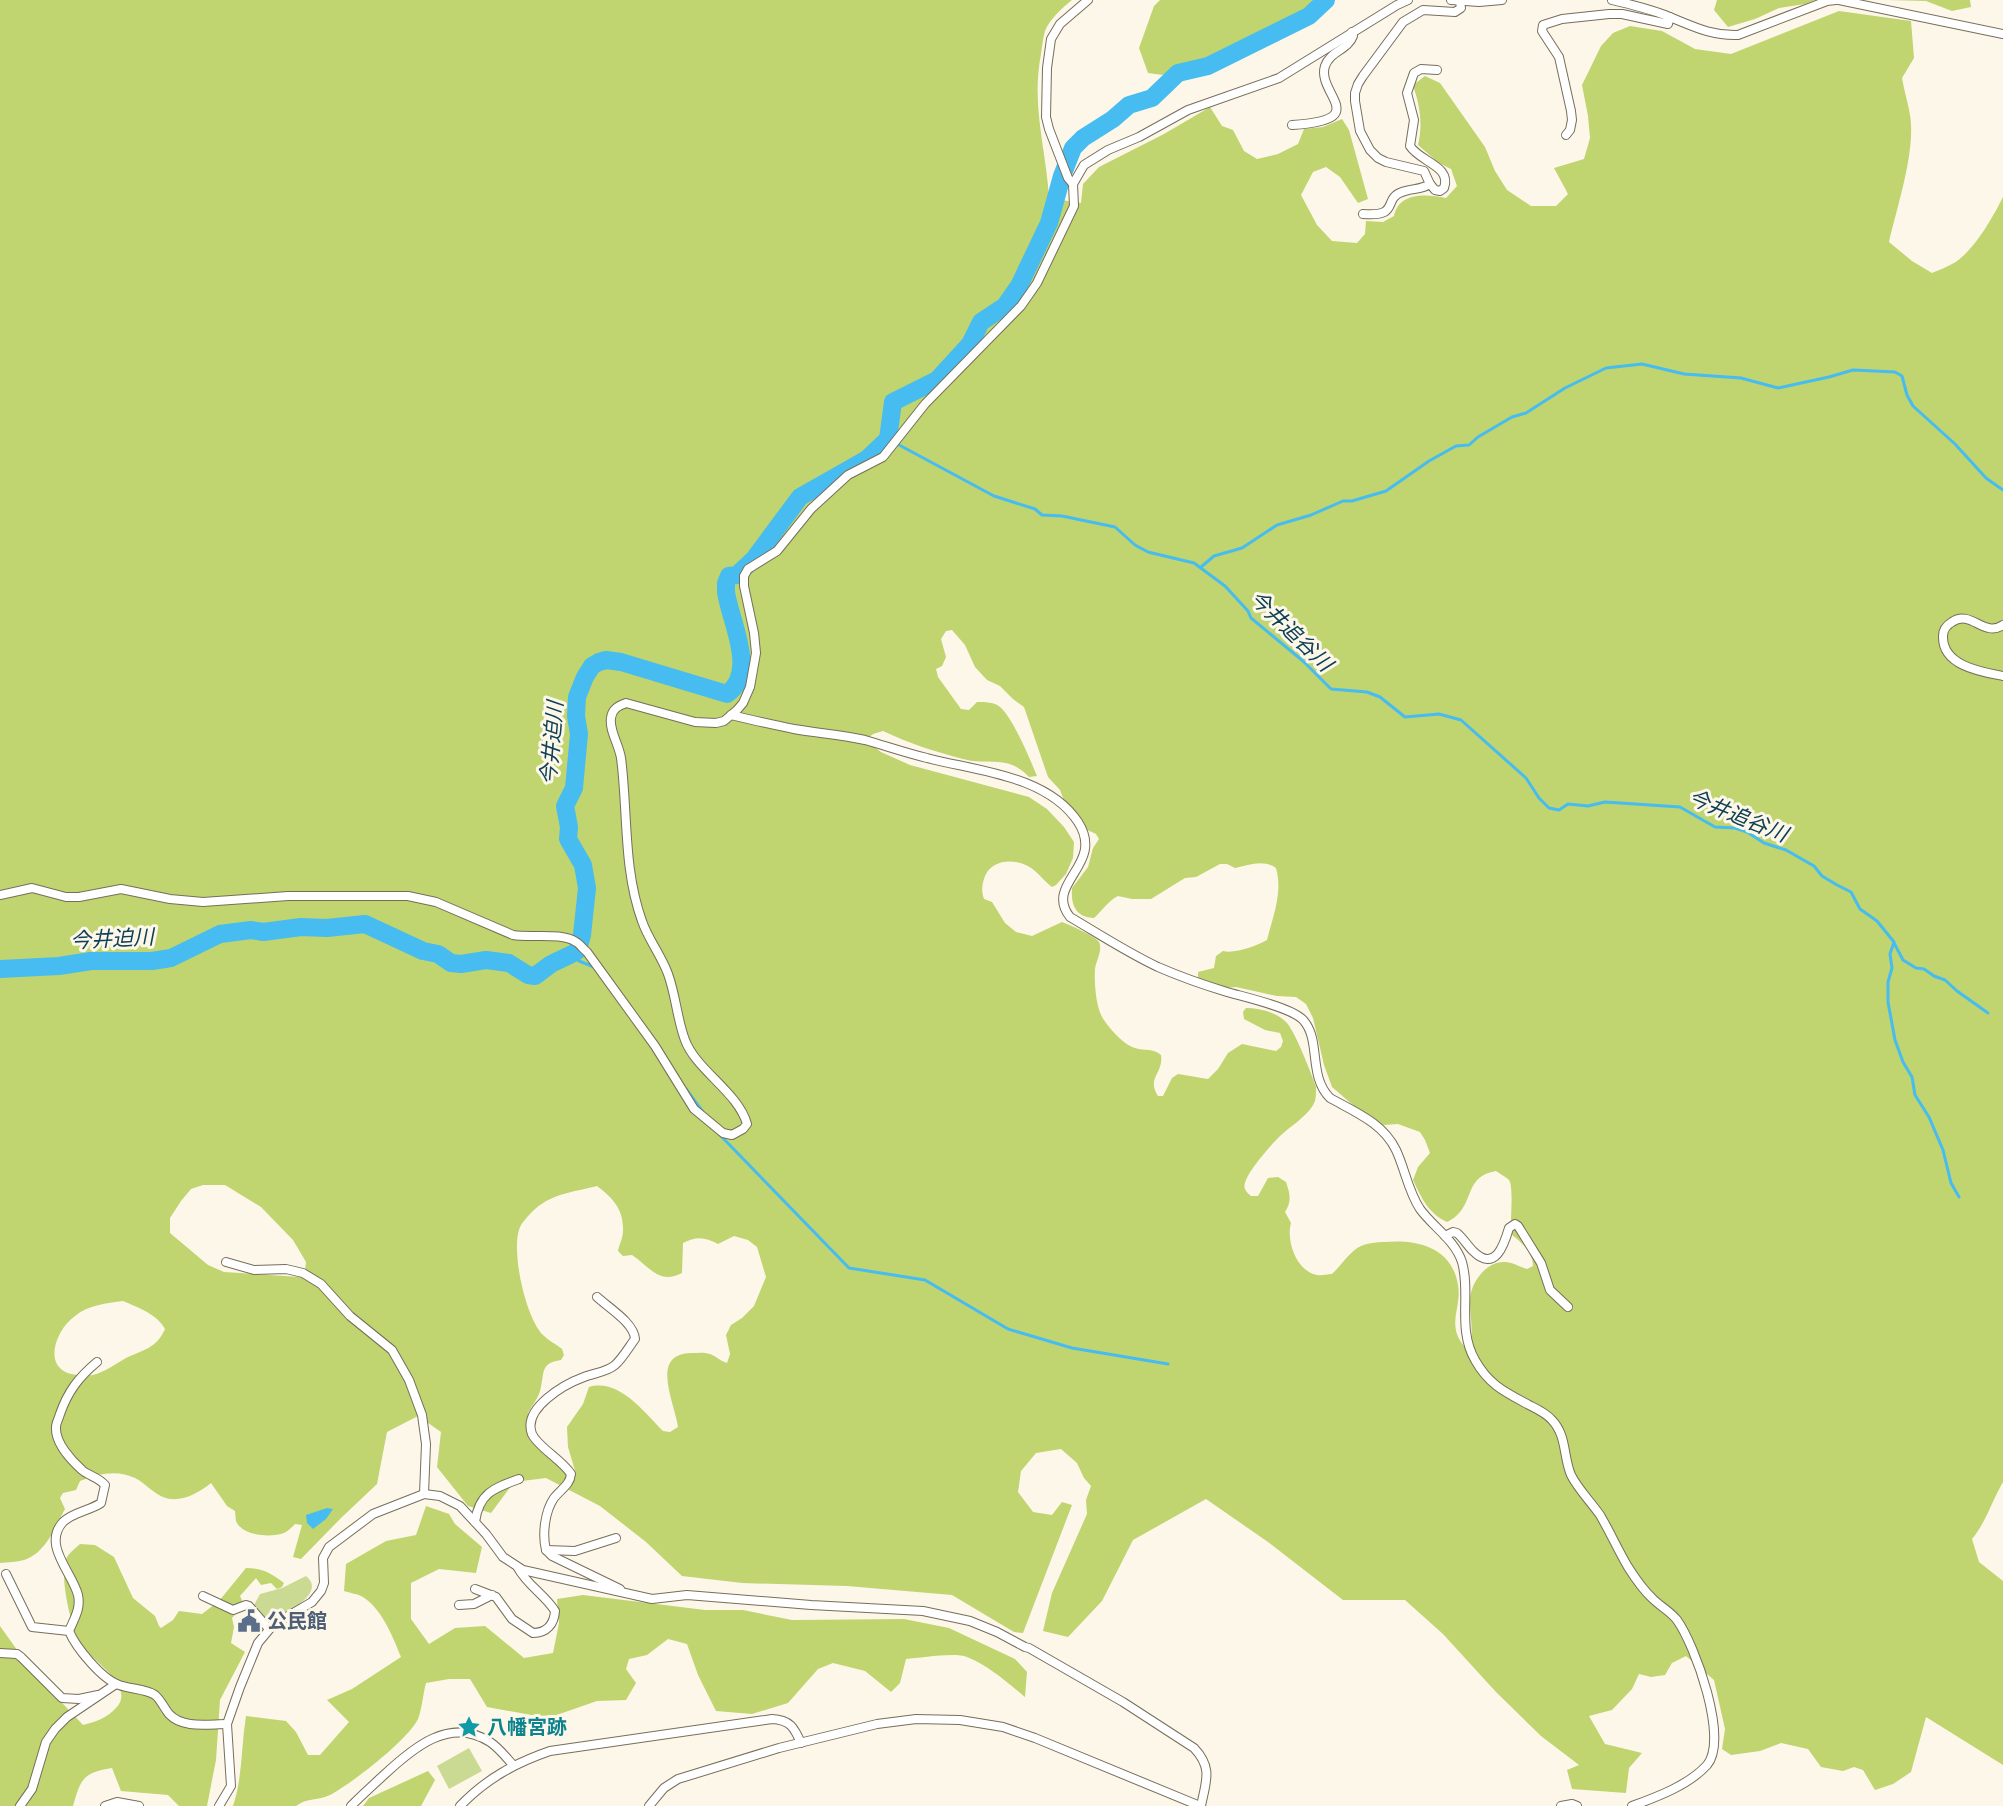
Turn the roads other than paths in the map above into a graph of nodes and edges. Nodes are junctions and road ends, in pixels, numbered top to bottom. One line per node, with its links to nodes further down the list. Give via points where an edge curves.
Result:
1 (1088, 0): 14 (street, via 1060,24 1051,39 1047,68 1045,99 1049,129)
2 (1408, 0): 9 (street)
3 (1451, 0): 7 (street)
4 (1502, 0): 7 (street)
5 (1612, 0): 8 (street)
6 (1838, 0): 8 (street, via 1738,34 1714,34); 10 (street)
7 (1460, 1): 15 (street, via 1461,8 1455,12 1423,10 1403,22 1363,75 1355,93 1360,130 1370,150 1386,162 1424,171)
8 (1670, 17): 13 (street, via 1668,24 1622,14 1544,24 1542,31 1559,57 1571,111)
9 (1352, 32): 12 (street, via 1351,43 1328,59 1324,70 1335,97 1335,113 1319,123); 14 (street, via 1279,78 1188,110 1108,150 1084,165)
10 (2003, 34)
11 (1437, 70): 15 (street, via 1420,69 1414,73 1407,93 1414,120 1410,146 1419,157 1441,169 1446,178 1440,190 1434,190)
12 (1292, 124)
13 (1566, 135)
14 (1073, 184): 19 (street, via 1074,206 1037,283 1021,306 925,404 883,457 848,475 811,509 777,551 748,569 744,586 756,653 750,687)
15 (1430, 184): 16 (street, via 1396,195 1385,213)
16 (1364, 214)
17 (2003, 625): 18 (street, via 1993,630 1972,620 1956,619 1943,631 1942,640 1956,661 1973,670)
18 (2003, 676)
19 (731, 716): 20 (street, via 716,723 694,722 626,703 618,705 610,721 621,755 629,862 642,922 675,993 685,1040 744,1116 747,1125 732,1135 723,1133 694,1109 655,1046 586,952 565,937 513,935 436,902 408,896 288,896 203,902 122,889 66,897 32,888); 21 (street, via 864,740 928,759 993,772 1058,801 1077,820 1086,838 1085,854 1063,896 1070,917 1157,966 1285,1010 1304,1021 1325,1093 1381,1129 1396,1150 1419,1207)
20 (0, 895)
21 (1445, 1236): 24 (street, via 1456,1233 1480,1257 1491,1258 1502,1250 1509,1228 1515,1224 1541,1263 1550,1290); 46 (street, via 1462,1262 1465,1333 1475,1360 1492,1384 1540,1411 1558,1427 1574,1479 1640,1585 1676,1618 1702,1672 1714,1727 1715,1746 1708,1764 1689,1780)
22 (226, 1262): 27 (street, via 254,1270 303,1273 321,1284 350,1316 392,1350 422,1415 426,1444)
23 (597, 1298): 30 (street, via 629,1325 635,1339 614,1366 561,1388 534,1415 531,1428 535,1439 571,1474 548,1510)
24 (1568, 1307)
25 (97, 1362): 39 (street, via 66,1396 56,1427 67,1454 83,1471 105,1485 101,1503 64,1521 56,1538 58,1554 78,1596 78,1612)
26 (519, 1479): 28 (street, via 483,1497)
27 (424, 1494): 28 (street, via 440,1496 460,1506); 38 (street, via 374,1514 329,1546 322,1558 321,1591 312,1602)
28 (475, 1522): 31 (street, via 503,1557)
29 (616, 1538): 30 (street, via 575,1551)
30 (546, 1550): 34 (street)
31 (516, 1566): 34 (street); 36 (street, via 555,1611 552,1625 534,1633 512,1619)
32 (6, 1574): 39 (street, via 32,1627)
33 (475, 1589): 36 (street)
34 (628, 1593): 54 (street, via 652,1599 687,1595 923,1611 970,1621 1029,1648 1194,1748 1202,1757 1207,1775)
35 (203, 1596): 38 (street, via 233,1610 249,1606)
36 (492, 1596): 37 (street)
37 (459, 1605)
38 (269, 1629): 43 (street, via 249,1661)
39 (69, 1631): 41 (street, via 92,1664)
40 (0, 1653): 42 (street, via 17,1654 62,1698)
41 (116, 1684): 42 (street); 43 (street, via 154,1694 178,1721)
42 (101, 1694): 47 (street, via 67,1717 48,1738 34,1785)
43 (227, 1724): 50 (street, via 231,1786)
44 (801, 1743): 45 (street, via 794,1727 784,1720 772,1719 561,1749); 53 (street, via 678,1779 664,1788); 54 (street, via 877,1724 916,1719 960,1720 1004,1727 1035,1738)
45 (513, 1765): 51 (street, via 480,1737 445,1734 421,1744); 52 (street, via 474,1791)
46 (1636, 1805)
47 (20, 1806)
48 (105, 1806): 49 (street, via 117,1802)
49 (139, 1806)
50 (219, 1806)
51 (351, 1806)
52 (460, 1806)
53 (650, 1806)
54 (1200, 1806)
55 (1561, 1806): 56 (street)
56 (1577, 1806)

